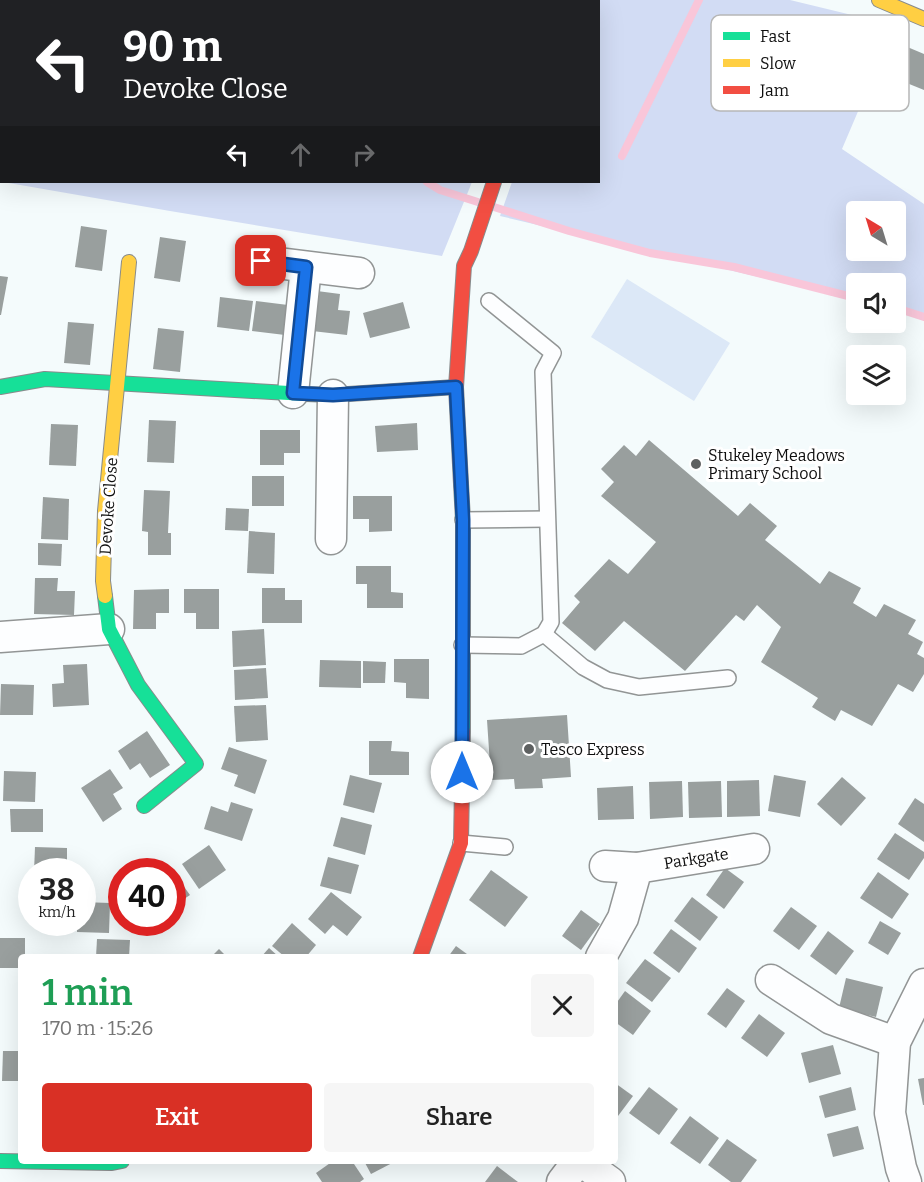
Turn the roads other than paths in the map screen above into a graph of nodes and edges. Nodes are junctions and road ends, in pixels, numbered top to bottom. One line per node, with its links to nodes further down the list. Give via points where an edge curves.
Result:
1 (879, 0): 2 (street)
2 (924, 19)
3 (493, 185): 11 (street, via 464,266)
4 (261, 261): 6 (street)
5 (129, 262): 9 (street, Devoke Close)
6 (306, 267): 7 (street); 12 (street)
7 (359, 273)
8 (489, 301): 14 (lane, via 553,353 543,372)
9 (118, 382): 10 (street, via 45,379); 12 (street); 17 (street, Devoke Close, via 105,511 104,580)
10 (0, 387)
11 (456, 387): 13 (street); 15 (street)
12 (293, 393): 13 (street)
13 (333, 395): 16 (street)
14 (547, 519): 15 (lane); 18 (lane, via 551,622)
15 (463, 520): 20 (street)
16 (331, 539)
17 (109, 629): 19 (street); 22 (street, Devoke Close, via 138,686 196,764)
18 (544, 634): 20 (lane, via 521,646); 21 (lane, via 583,667 607,680 639,687)
19 (0, 637)
20 (462, 645): 23 (street)
21 (728, 678)
22 (144, 806)
23 (461, 843): 24 (lane); 28 (street)
24 (505, 847)
25 (754, 849): 27 (street, Parkgate)
26 (605, 866): 27 (street, Parkgate)
27 (637, 868): 29 (street, via 623,918)
28 (421, 954)
29 (603, 954)
30 (771, 980): 32 (street, via 831,1019)
31 (923, 990): 32 (street)
32 (895, 1042): 39 (street, via 890,1113)
33 (0, 1161): 34 (street)
34 (18, 1161)
35 (577, 1164): 37 (street)
36 (583, 1164): 38 (street)
37 (562, 1182)
38 (610, 1182)
39 (906, 1182)

